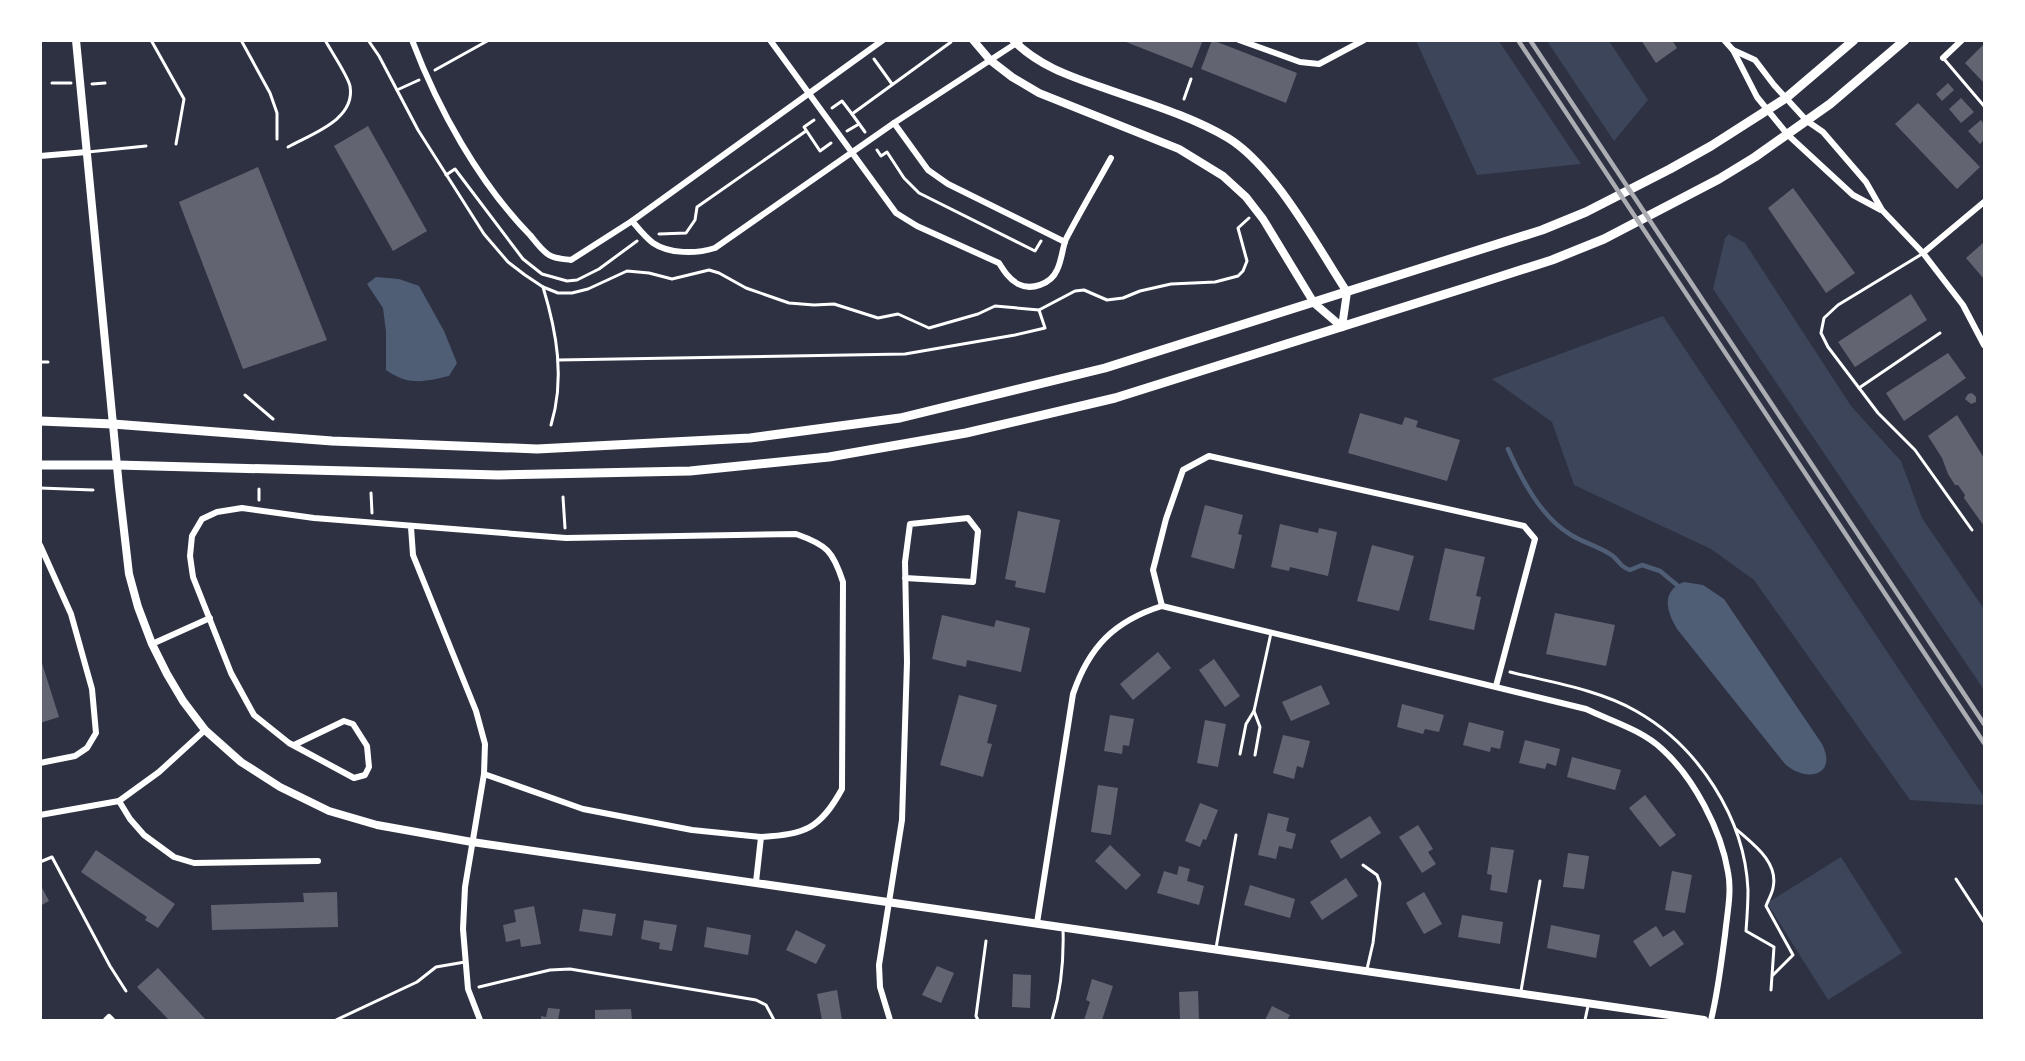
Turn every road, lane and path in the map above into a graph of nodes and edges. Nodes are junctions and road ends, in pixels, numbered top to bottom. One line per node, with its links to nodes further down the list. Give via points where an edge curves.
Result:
1 (76, 40): 49 (street)
2 (151, 40): 45 (lane, via 184,99)
3 (241, 40): 43 (lane, via 270,93 277,113)
4 (326, 40): 47 (lane, via 350,85 349,104 339,119)
5 (368, 40): 27 (path)
6 (412, 40): 56 (street, via 422,68 488,185 549,255 571,260)
7 (489, 40): 23 (path)
8 (770, 40): 28 (street)
9 (883, 40): 20 (street)
10 (973, 40): 22 (street)
11 (1239, 40): 12 (street, via 1300,62 1319,64)
12 (1364, 40)
13 (1724, 40): 19 (street)
14 (1854, 40): 29 (main road)
15 (1905, 40): 36 (main road)
16 (1962, 40): 21 (street)
17 (951, 42): 26 (path)
18 (1017, 42): 22 (street); 62 (street, via 1042,63 1071,77 1184,117 1228,138 1257,161 1280,190)
19 (1733, 50): 29 (street, via 1755,60); 33 (street)
20 (868, 51): 26 (path); 28 (street)
21 (1943, 58): 31 (lane)
22 (990, 60): 37 (street); 55 (street, via 1039,93 1201,160)
23 (433, 71)
24 (420, 79): 27 (path)
25 (1191, 79): 30 (path)
26 (892, 84): 34 (path)
27 (397, 90): 61 (path, via 484,234 508,262)
28 (808, 94): 50 (street); 56 (street)
29 (1786, 98): 33 (main road); 36 (street)
30 (1184, 99)
31 (1984, 106)
32 (831, 108): 34 (path, via 842,101)
33 (1767, 110): 42 (street); 62 (main road, via 1670,169 1586,213 1500,245)
34 (852, 114): 38 (path)
35 (814, 120): 39 (path, via 804,127)
36 (1807, 121): 42 (main road); 54 (street, via 1823,132 1866,182)
37 (894, 123): 50 (street); 59 (street, via 928,170 948,184)
38 (859, 124): 40 (path); 41 (path)
39 (806, 131): 44 (path, via 820,151); 57 (path, via 697,207 695,220 686,233)
40 (846, 132)
41 (866, 133)
42 (1788, 135): 54 (street, via 1853,195); 65 (main road, via 1746,163 1604,239 1552,260)
43 (277, 140)
44 (831, 143)
45 (176, 144)
46 (146, 146): 49 (lane)
47 (288, 147)
48 (877, 150): 58 (path, via 881,156 887,152 910,185 929,199 1035,251)
49 (87, 152): 51 (street); 75 (street)
50 (851, 153): 56 (street, via 741,231 707,250 673,251 661,247 652,243); 59 (street, via 896,213 999,263 1019,285 1045,284 1056,273)
51 (40, 156)
52 (1111, 158): 59 (street)
53 (1984, 202): 60 (street)
54 (1882, 210): 60 (street)
55 (1257, 211): 63 (street); 64 (path, via 1238,228 1247,261 1238,276 1215,282 1172,284 1107,300 1084,290 1075,291)
56 (632, 221)
57 (654, 234)
58 (1042, 239)
59 (1065, 242)
60 (1923, 253): 67 (street, via 1963,305); 71 (lane, via 1838,305 1824,318 1821,333)
61 (543, 287): 64 (path, via 572,293 627,271 672,279 709,270 789,303 834,304 878,318 898,314 929,328 995,306); 68 (path)
62 (1347, 292): 63 (main road); 65 (street)
63 (1314, 303): 65 (street); 75 (main road, via 1105,368 900,418 750,438 537,449 332,441)
64 (1040, 310): 68 (path, via 1045,327 905,354)
65 (1341, 327): 78 (main road, via 1115,398 966,433 817,458 690,471 498,475)
66 (1940, 333): 71 (lane)
67 (1984, 345)
68 (558, 360): 76 (path, via 560,377)
69 (40, 362): 70 (lane)
70 (48, 362)
71 (1859, 388): 85 (lane, via 1916,450)
72 (245, 395): 73 (path)
73 (273, 419)
74 (40, 421): 75 (main road)
75 (113, 424): 78 (street)
76 (551, 425)
77 (40, 465): 78 (main road)
78 (117, 465): 92 (street, via 129,574)
79 (40, 488): 80 (path)
80 (93, 490)
81 (372, 493): 83 (path)
82 (563, 497): 86 (path)
83 (372, 524): 84 (street); 90 (street, via 242,508 202,519 192,536 190,556 193,577)
84 (411, 527): 86 (street); 101 (street, via 413,555 476,711 485,744)
85 (1972, 530)
86 (566, 538): 106 (street, via 796,534 817,541 835,559 843,582 842,789 830,812 811,827 788,836)
87 (40, 545): 100 (street, via 71,614 92,689 96,733 87,748 75,756)
88 (905, 578): 88 (street, via 910,524 968,518 978,531 973,582); 114 (street, via 907,662 902,820)
89 (1162, 606): 91 (street); 93 (street, via 1153,570 1166,519 1183,470 1209,456 1524,526 1535,539); 116 (street, via 1142,612 1104,638 1081,670 1073,694)
90 (210, 618): 92 (street); 97 (street, via 231,673 254,715)
91 (1271, 632): 94 (street); 95 (lane)
92 (152, 644): 96 (street, via 183,701)
93 (1500, 669): 94 (street); 104 (path, via 1607,698 1636,711 1670,735 1698,764)
94 (1496, 686): 138 (street, via 1586,710 1637,732 1661,748 1681,769 1711,816 1728,872 1729,899)
95 (1254, 711): 98 (lane, via 1246,724); 99 (lane, via 1260,727)
96 (205, 730): 102 (street, via 159,772); 107 (street, via 241,762 329,811 377,825)
97 (294, 746): 97 (street, via 344,721 353,724 367,746 369,767 365,775 354,778)
98 (1240, 754)
99 (1255, 755)
100 (40, 763)
101 (484, 774): 106 (street, via 583,808 692,830); 107 (street)
102 (118, 801): 103 (street); 108 (street, via 144,835 174,857 194,863)
103 (40, 815)
104 (1734, 827): 122 (path, via 1748,890 1746,931 1774,947); 122 (path, via 1771,865 1774,884 1766,906 1793,955)
105 (1236, 834): 119 (lane)
106 (761, 837): 113 (street)
107 (472, 842): 113 (street); 120 (street, via 465,886)
108 (318, 861)
109 (40, 862): 125 (path, via 52,857)
110 (1363, 865): 121 (lane, via 1377,875 1380,883)
111 (1956, 879): 115 (lane)
112 (1540, 881): 126 (lane)
113 (756, 882): 114 (street)
114 (889, 901): 116 (street); 133 (street, via 879,965 880,987)
115 (1984, 922)
116 (1037, 923): 117 (street)
117 (1063, 927): 119 (street); 135 (lane, via 1064,955)
118 (986, 941): 134 (path)
119 (1215, 950): 121 (street)
120 (466, 962): 123 (street); 130 (lane, via 436,967 417,982)
121 (1367, 971): 126 (street)
122 (1772, 976): 124 (path)
123 (468, 990): 131 (street); 132 (path, via 550,970 570,969 756,1000 766,1005)
124 (1771, 990)
125 (126, 991)
126 (1520, 993): 127 (street)
127 (1588, 1004): 136 (lane); 137 (street)
128 (106, 1020): 129 (street)
129 (112, 1020)
130 (336, 1020)
131 (480, 1020)
132 (774, 1020)
133 (890, 1020)
134 (978, 1020)
135 (1052, 1020)
136 (1585, 1020)
137 (1704, 1020)
138 (1711, 1020)

